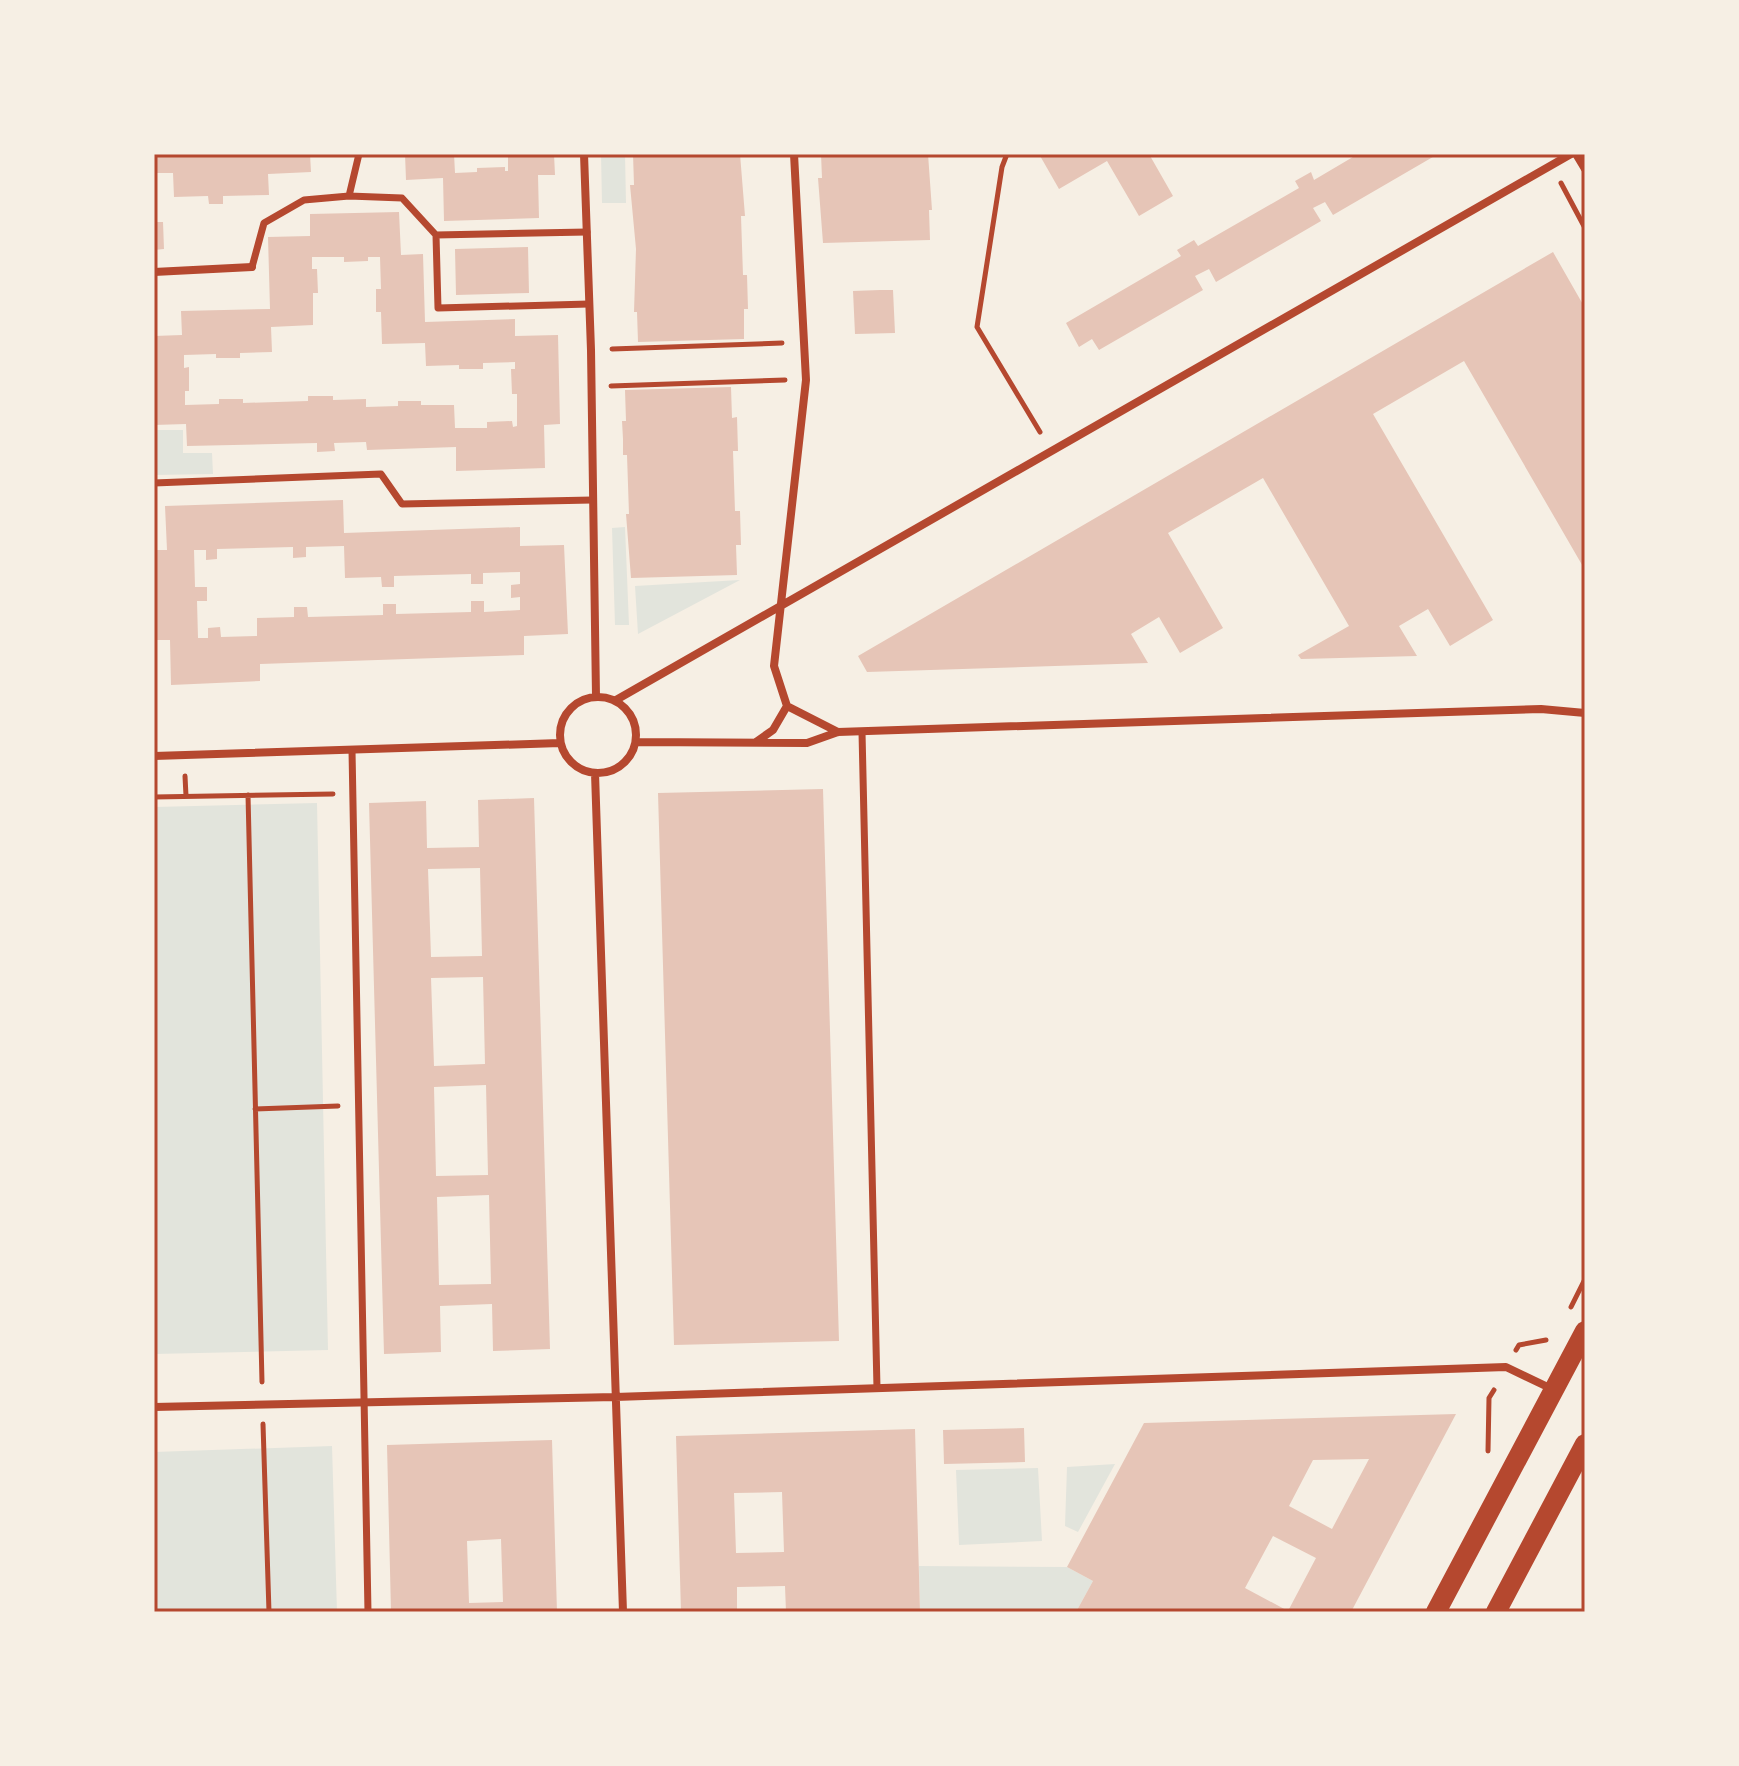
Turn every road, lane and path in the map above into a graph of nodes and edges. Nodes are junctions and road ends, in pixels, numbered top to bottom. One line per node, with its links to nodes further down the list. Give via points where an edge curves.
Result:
1 (359, 154): 8 (street)
2 (584, 154): 10 (street)
3 (794, 154): 15 (street)
4 (1007, 154): 19 (path, via 977,327)
5 (1574, 154): 6 (street); 19 (street)
6 (1585, 169)
7 (1566, 192): 9 (path)
8 (349, 196): 11 (street, via 402,198); 12 (street, via 304,200 264,223)
9 (1585, 228)
10 (587, 232): 11 (street); 14 (street)
11 (436, 235): 14 (street, via 438,308)
12 (252, 267): 13 (street)
13 (154, 272)
14 (589, 304): 16 (street)
15 (804, 342): 16 (path); 17 (street)
16 (591, 350): 18 (street)
17 (806, 380): 18 (path); 22 (street)
18 (591, 387): 21 (street)
19 (1051, 450): 22 (street)
20 (154, 483): 21 (street, via 381,474 402,504)
21 (592, 500): 23 (street)
22 (782, 604): 24 (street); 25 (street, via 774,666)
23 (596, 696): 24 (street); 31 (street, via 572,707 564,718)
24 (616, 700): 29 (street, via 636,725)
25 (787, 706): 27 (street); 30 (street, via 773,730)
26 (1585, 713): 28 (street, via 1541,709)
27 (838, 732): 28 (street); 30 (street, via 807,743)
28 (862, 732): 41 (street)
29 (637, 742): 30 (street); 34 (street, via 626,762)
30 (756, 742)
31 (560, 743): 32 (street); 34 (street, via 567,758)
32 (352, 750): 33 (street); 35 (street)
33 (154, 756)
34 (595, 773): 43 (street)
35 (353, 793): 36 (path); 38 (street)
36 (248, 795): 37 (path); 39 (path)
37 (154, 797)
38 (358, 1105): 39 (path); 44 (street)
39 (255, 1109): 45 (path)
40 (1585, 1331): 42 (main road)
41 (877, 1388): 42 (street, via 1506,1367); 43 (street)
42 (1554, 1389): 51 (main road)
43 (615, 1397): 44 (street); 50 (street)
44 (365, 1402): 45 (street); 49 (street)
45 (262, 1405): 46 (street); 48 (path)
46 (154, 1407)
47 (1585, 1444): 52 (main road)
48 (269, 1612)
49 (368, 1612)
50 (623, 1612)
51 (1436, 1612)
52 (1496, 1612)

